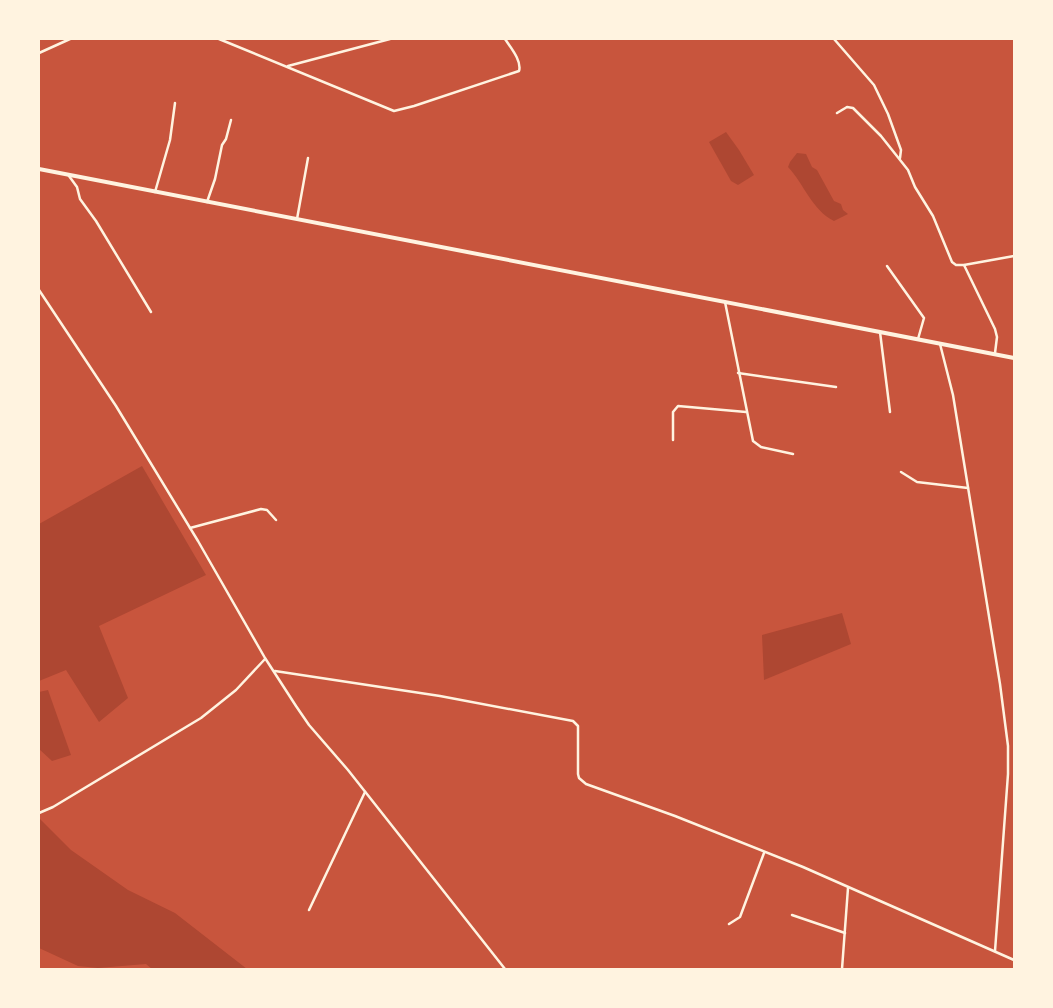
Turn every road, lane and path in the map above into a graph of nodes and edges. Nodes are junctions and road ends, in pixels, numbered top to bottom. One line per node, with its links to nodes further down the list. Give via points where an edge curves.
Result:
1 (70, 39): 6 (street)
2 (219, 39): 7 (street)
3 (390, 39): 7 (street)
4 (505, 39): 7 (street, via 519,63 519,71 400,111 389,111)
5 (834, 39): 12 (street, via 874,85 901,150)
6 (39, 53)
7 (287, 67)
8 (176, 103): 15 (street)
9 (837, 113): 12 (street, via 847,107 853,108)
10 (231, 120): 16 (street)
11 (308, 158): 17 (street)
12 (900, 159): 19 (street, via 933,216 951,260 956,265)
13 (39, 169): 14 (main road)
14 (70, 176): 15 (main road); 23 (street, via 80,199)
15 (156, 192): 16 (main road)
16 (207, 202): 17 (main road)
17 (296, 220): 22 (main road)
18 (1014, 256): 19 (street)
19 (964, 265): 27 (street, via 995,329)
20 (887, 266): 25 (street, via 924,318)
21 (39, 290): 38 (street, via 116,406)
22 (725, 302): 24 (main road); 29 (street)
23 (151, 312)
24 (880, 332): 25 (main road); 32 (street)
25 (918, 340): 26 (main road)
26 (940, 344): 27 (main road); 36 (street, via 953,395)
27 (995, 354): 28 (main road)
28 (1014, 358)
29 (738, 373): 30 (street); 31 (street)
30 (836, 387)
31 (746, 412): 33 (street, via 678,406 673,412); 34 (street, via 754,443)
32 (890, 412)
33 (673, 440)
34 (793, 454)
35 (901, 472): 36 (street, via 917,482)
36 (968, 488): 49 (street, via 1008,746)
37 (276, 520): 38 (street, via 265,509)
38 (190, 528): 39 (street)
39 (266, 658): 40 (street); 42 (street, via 236,690 201,718)
40 (275, 671): 41 (street, via 309,725); 43 (street, via 440,696 572,721 578,726 578,774 582,782)
41 (365, 792): 45 (street); 51 (street)
42 (39, 814)
43 (764, 853): 44 (street); 47 (street, via 740,917)
44 (848, 888): 48 (street); 49 (street)
45 (309, 910)
46 (792, 915): 48 (street)
47 (729, 924)
48 (845, 933): 52 (street)
49 (994, 951): 50 (street)
50 (1014, 960)
51 (505, 969)
52 (842, 969)

